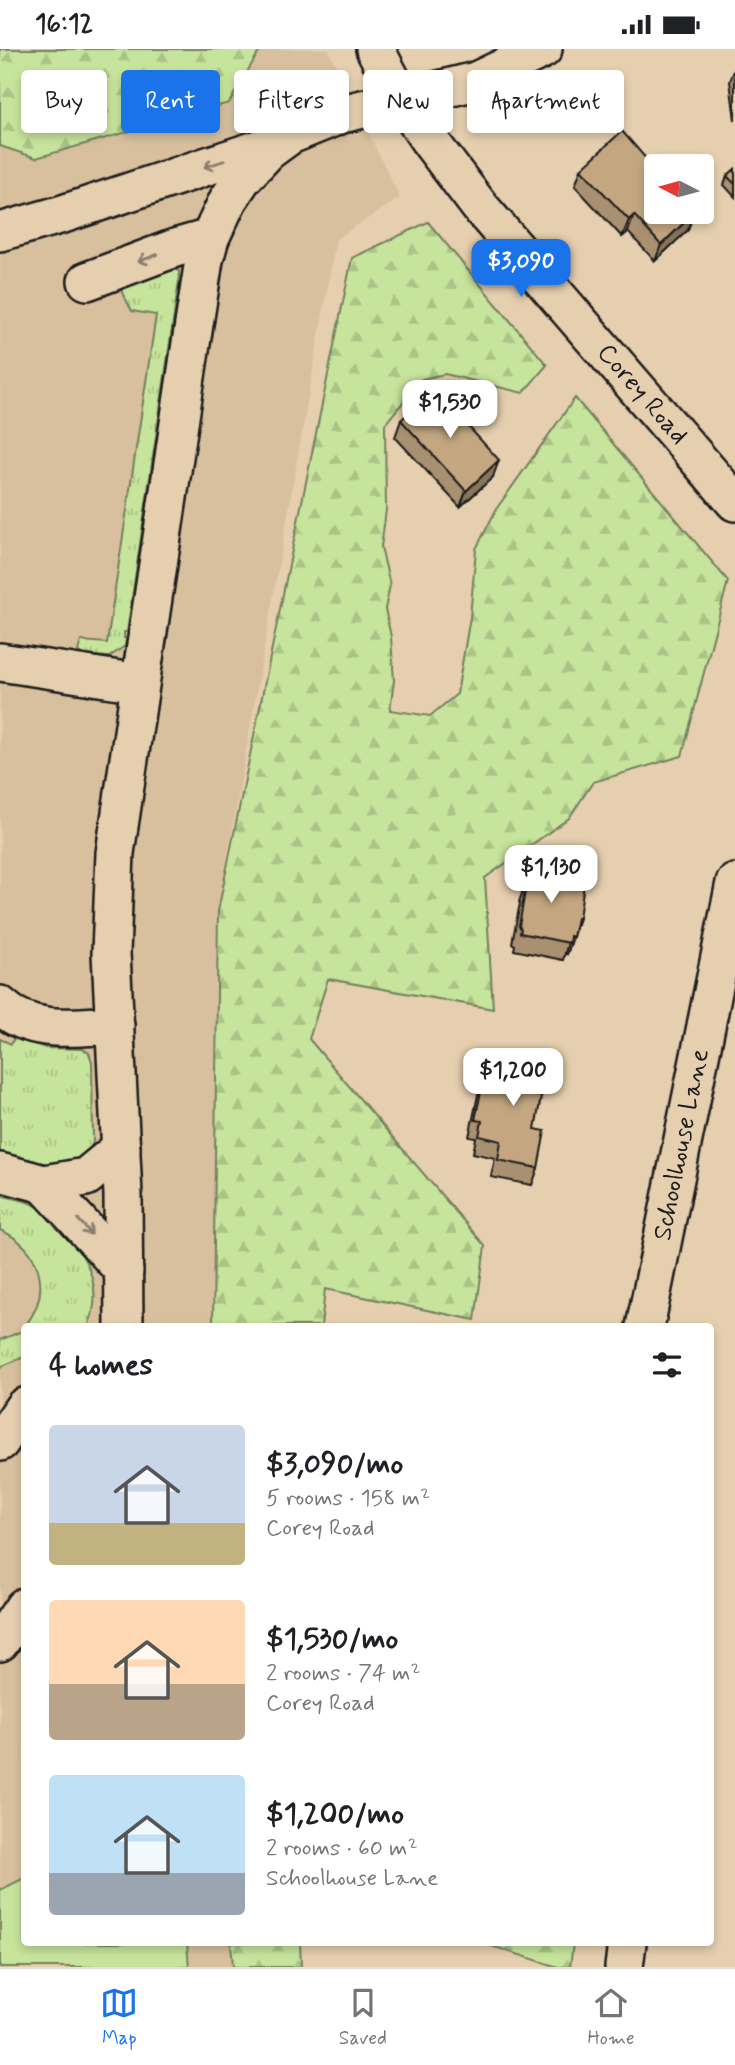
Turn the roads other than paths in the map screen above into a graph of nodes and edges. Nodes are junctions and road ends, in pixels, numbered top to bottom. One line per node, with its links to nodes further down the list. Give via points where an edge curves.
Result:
1 (375, 49): 3 (street, Corey Road)
2 (543, 49): 4 (street)
3 (386, 70)
4 (453, 87)
5 (363, 109): 7 (street, via 302,129)
6 (424, 133): 11 (street, Corey Road, via 480,207)
7 (279, 143): 8 (street, one-way to 8); 9 (street, via 234,189)
8 (0, 232)
9 (210, 238): 10 (street, one-way to 10); 13 (street)
10 (87, 281)
11 (735, 502)
12 (0, 662): 13 (street)
13 (139, 683): 16 (street, via 115,853 111,953)
14 (735, 883): 22 (street, Schoolhouse Lane)
15 (0, 1005): 16 (street, via 36,1025)
16 (115, 1025): 17 (street)
17 (121, 1148): 19 (street, via 86,1177); 20 (street)
18 (0, 1172): 19 (street)
19 (44, 1184): 20 (street, one-way to 20)
20 (124, 1271): 21 (street)
21 (124, 1323)
22 (646, 1323)
23 (21, 1394): 24 (street)
24 (0, 1402)
25 (21, 1411): 26 (street)
26 (0, 1442)
27 (21, 1611): 28 (street)
28 (0, 1641)
29 (627, 1946): 30 (street)
30 (624, 1967)

